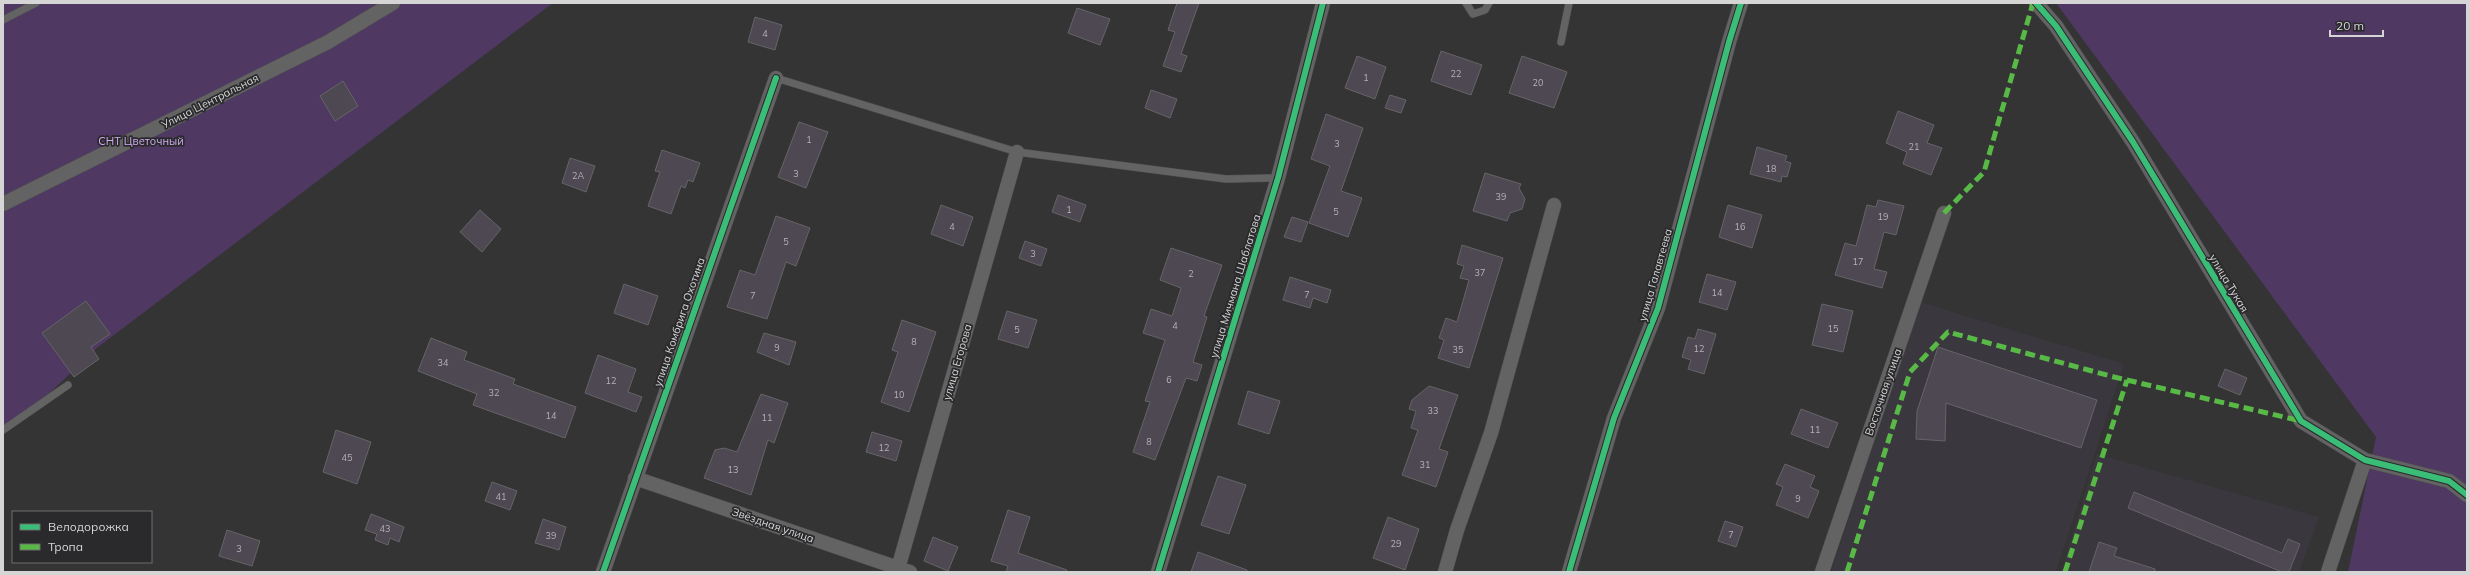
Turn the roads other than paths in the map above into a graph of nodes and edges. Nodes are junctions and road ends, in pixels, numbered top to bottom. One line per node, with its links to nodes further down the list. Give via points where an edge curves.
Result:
1 (36, 3): 9 (lane)
2 (393, 3): 14 (street, Улица Центральная, via 328,42)
3 (1323, 3): 13 (street, улица Мичмана Шаблатова)
4 (1466, 3): 5 (lane, via 1472,14 1485,10)
5 (1489, 3)
6 (1569, 3): 10 (lane)
7 (1741, 3): 26 (street, улица Галавтеева, via 1658,308 1614,418)
8 (2036, 3): 19 (street, улица Тукая, via 2056,26 2132,142 2300,421)
9 (3, 20)
10 (1561, 42)
11 (776, 78): 12 (lane); 20 (street, улица Комбрига Охотина)
12 (1017, 152): 13 (lane, via 1226,179); 22 (street, улица Егорова)
13 (1278, 178): 24 (street, улица Мичмана Шаблатова)
14 (3, 204)
15 (1554, 205): 25 (street, via 1491,433 1456,530)
16 (1944, 212): 27 (street, Восточная улица)
17 (68, 384): 18 (lane)
18 (3, 430)
19 (2365, 460): 21 (street, улица Тукая, via 2449,481); 28 (street)
20 (635, 478): 22 (street, Звёздная улица); 23 (street, улица Комбрига Охотина)
21 (2467, 495)
22 (902, 571)
23 (603, 572)
24 (1158, 572)
25 (1445, 572)
26 (1570, 572)
27 (1822, 572)
28 (2328, 572)

